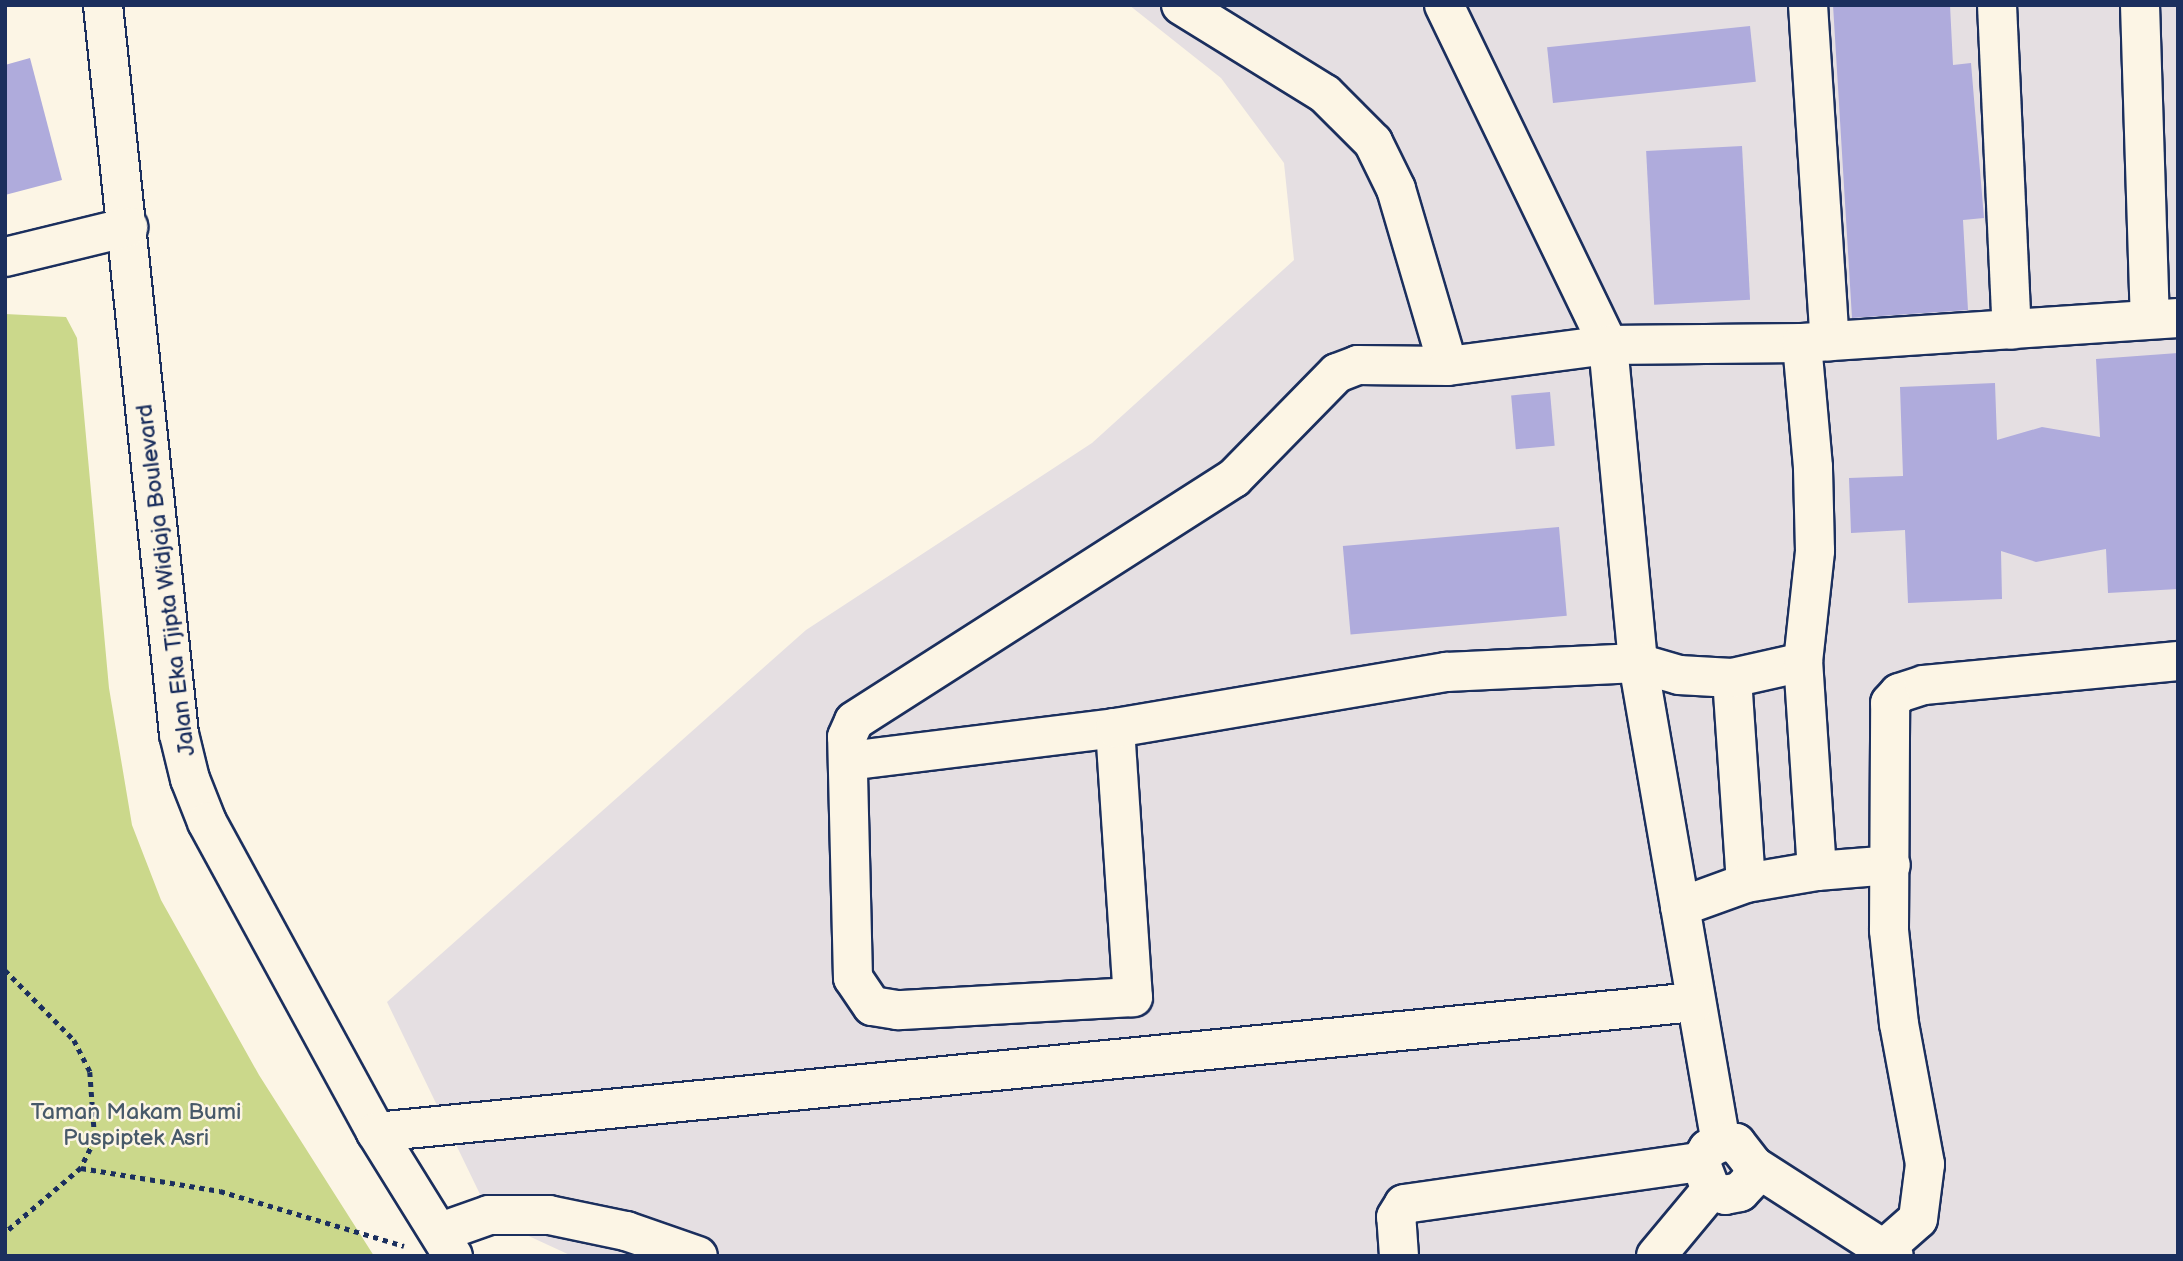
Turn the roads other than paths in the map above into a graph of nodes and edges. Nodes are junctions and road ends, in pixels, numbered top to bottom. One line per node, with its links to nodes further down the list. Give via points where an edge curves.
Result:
1 (103, 5): 7 (street, Jalan Eka Tjipta Widjaja Boulevard)
2 (1181, 5): 13 (street, via 1325,94 1373,142 1396,189)
3 (1444, 5): 12 (street)
4 (1808, 5): 11 (street)
5 (1997, 5): 10 (street)
6 (2140, 5): 9 (street)
7 (128, 227): 8 (street); 25 (street, Jalan Eka Tjipta Widjaja Boulevard, via 179,734 190,779 206,822)
8 (5, 257)
9 (2164, 318): 10 (street)
10 (2012, 330): 11 (street)
11 (1816, 342): 12 (street); 15 (street, via 1815,551)
12 (1608, 345): 13 (street); 16 (street)
13 (1448, 366): 19 (street, via 1358,365 1337,373 1234,478 864,713 849,728)
14 (2178, 661): 20 (street, via 1924,685 1899,693 1890,704 1887,730)
15 (1803, 662): 17 (street); 21 (street)
16 (1638, 663): 17 (street, via 1679,676); 18 (street, via 1446,672); 23 (street)
17 (1732, 678): 22 (street)
18 (1115, 728): 19 (street); 19 (street, via 1133,997 897,1010 872,1006 853,978)
19 (848, 761)
20 (1891, 865): 21 (street); 28 (street, via 1889,930 1899,1024 1925,1164 1917,1219)
21 (1817, 871): 22 (street)
22 (1746, 883): 23 (street)
23 (1680, 907): 24 (street)
24 (1695, 1002): 25 (street); 26 (street)
25 (376, 1132): 27 (street, Jalan Eka Tjipta Widjaja Boulevard)
26 (1711, 1165): 28 (street, via 1737,1143 1754,1166); 30 (street, via 1404,1204 1396,1217); 31 (street)
27 (447, 1244): 29 (street, via 489,1215 549,1214 626,1231)
28 (1889, 1252)
29 (698, 1256)
30 (1399, 1256)
31 (1656, 1256)

